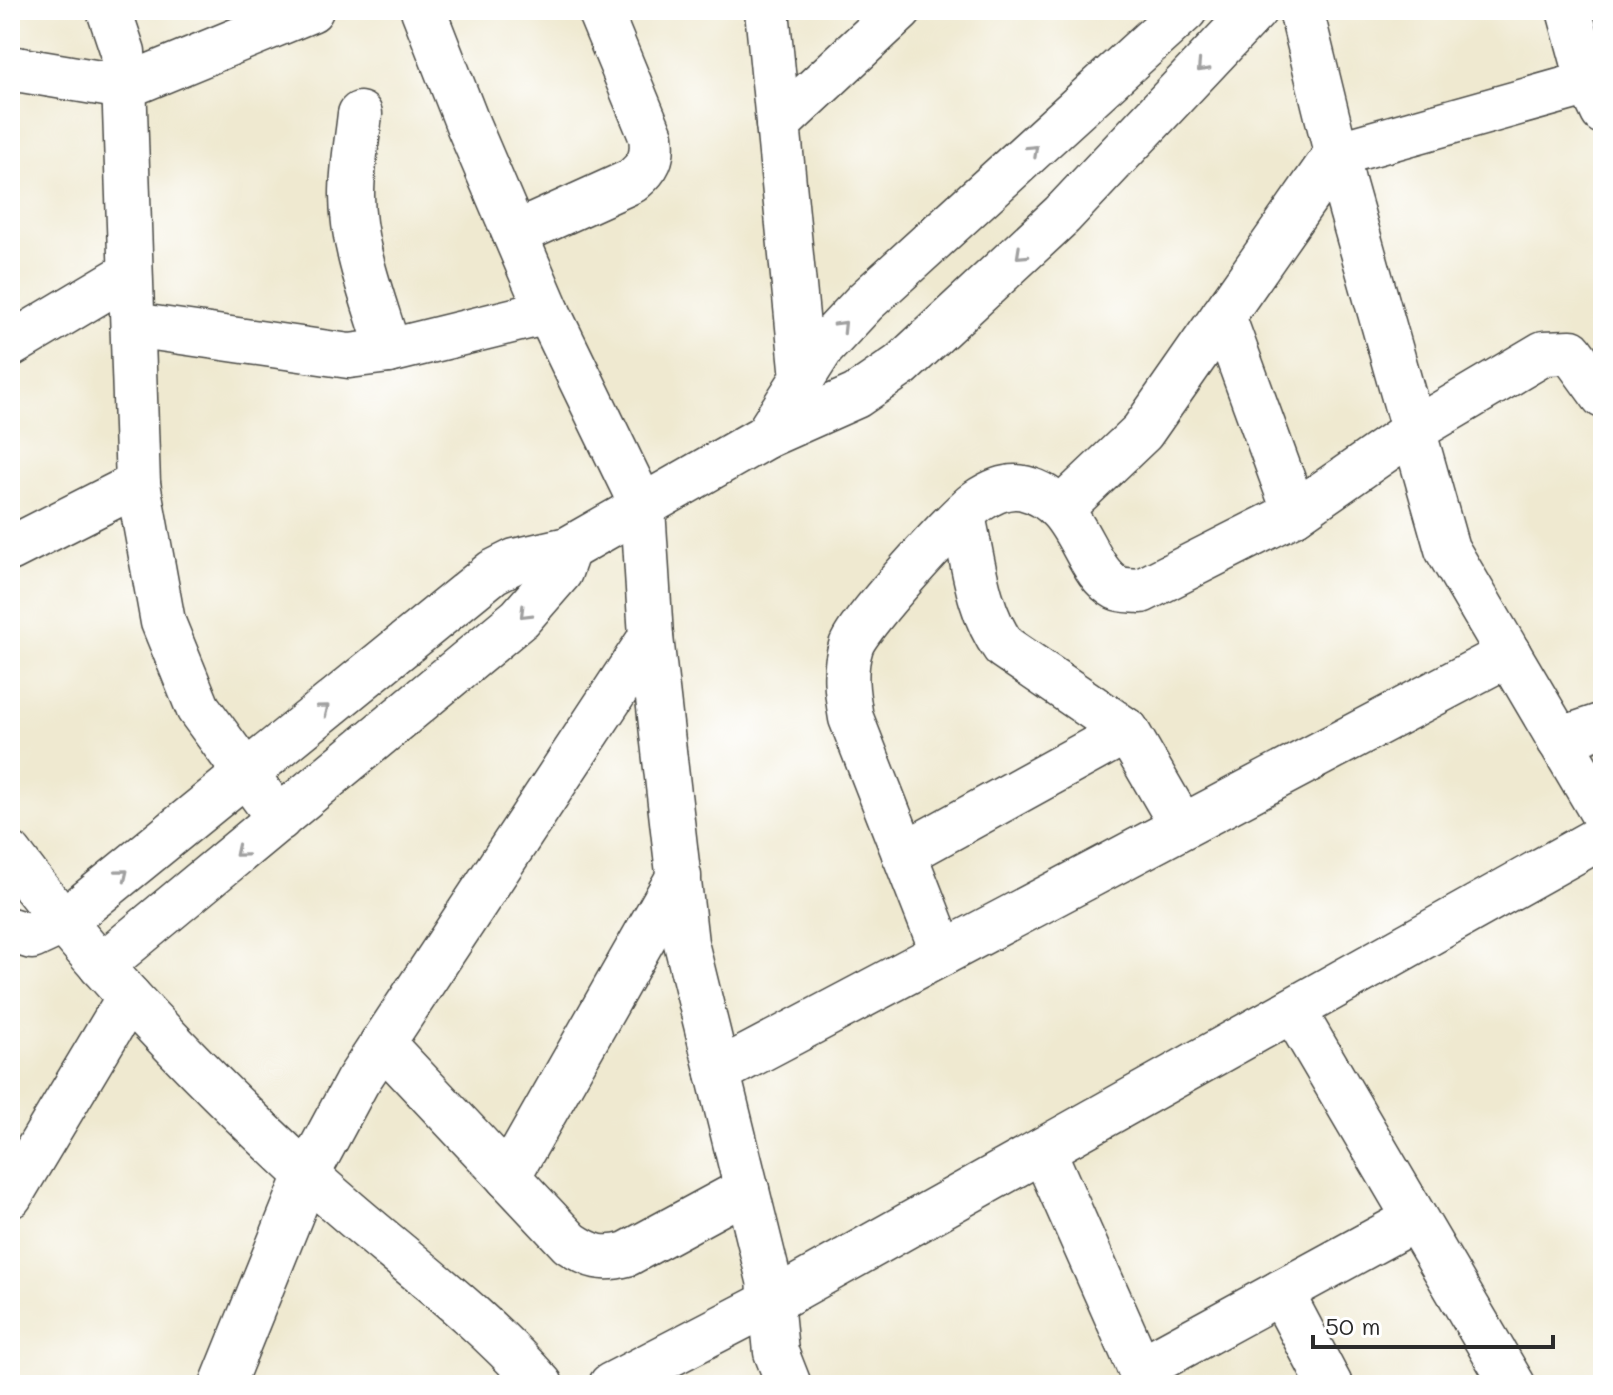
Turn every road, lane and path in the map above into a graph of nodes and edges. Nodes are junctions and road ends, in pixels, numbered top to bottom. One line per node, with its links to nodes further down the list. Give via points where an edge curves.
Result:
1 (109, 10): 12 (street, via 123,52)
2 (311, 10): 12 (street)
3 (423, 10): 17 (street)
4 (599, 10): 17 (street, via 651,136 653,153 632,181)
5 (767, 10): 15 (street)
6 (900, 10): 15 (street)
7 (1185, 10): 24 (street, one-way to 7, via 822,348 865,302)
8 (1255, 10): 27 (street, one-way to 27, via 1062,215 901,365 856,396)
9 (1301, 10): 16 (street)
10 (1569, 10): 13 (street)
11 (10, 68): 12 (street)
12 (124, 87): 18 (street)
13 (1596, 98): 16 (street)
14 (360, 114): 23 (street, via 352,195 355,223)
15 (778, 124): 24 (street)
16 (1336, 154): 20 (street); 26 (street)
17 (515, 234): 19 (street)
18 (129, 274): 21 (street); 22 (street)
19 (548, 312): 23 (street); 29 (street)
20 (1223, 316): 30 (street, via 1142,432); 31 (street)
21 (133, 325): 23 (street, via 349,356); 28 (street)
22 (10, 345)
23 (389, 351)
24 (803, 378): 27 (street)
25 (1603, 396): 26 (street, via 1571,352 1544,353)
26 (1414, 430): 31 (street); 36 (street, via 1447,549)
27 (766, 436): 29 (street)
28 (138, 484): 33 (street); 40 (street, via 163,622 198,708)
29 (643, 508): 34 (street); 35 (street)
30 (1061, 509): 31 (street, via 1105,576 1118,588 1141,591); 32 (street, via 1022,487 1000,489)
31 (1295, 513)
32 (963, 516): 38 (street, via 984,610 1004,647); 46 (street, via 866,618 851,645 845,684 851,718)
33 (10, 549)
34 (568, 549): 40 (street, one-way to 34, via 493,572 515,561); 42 (street, one-way to 42, via 560,572 520,618)
35 (651, 637): 47 (street); 53 (street)
36 (1509, 654): 39 (street); 43 (street)
37 (1603, 725): 39 (street)
38 (1127, 731): 43 (street); 46 (street)
39 (1559, 740): 41 (street)
40 (245, 773): 42 (street); 48 (street, one-way to 40)
41 (1603, 814)
42 (279, 819): 51 (street, one-way to 51)
43 (1182, 826): 50 (street)
44 (1603, 836): 52 (street)
45 (10, 854): 48 (street)
46 (904, 854): 50 (street)
47 (679, 876): 54 (street, via 686,943); 57 (street)
48 (62, 923): 49 (street, via 32,937); 51 (street)
49 (10, 930)
50 (943, 953): 54 (street)
51 (115, 982): 56 (street); 59 (street)
52 (1293, 1010): 55 (street); 60 (street)
53 (382, 1043): 56 (street); 57 (street)
54 (718, 1072): 58 (street)
55 (1043, 1150): 62 (street); 63 (street)
56 (307, 1175): 64 (street); 65 (street, via 501,1340)
57 (508, 1177): 58 (street, via 570,1243 607,1260)
58 (747, 1189): 62 (street)
59 (10, 1196)
60 (1415, 1219): 61 (street); 69 (street)
61 (1281, 1292): 63 (street); 68 (street)
62 (771, 1302): 66 (street); 67 (street, via 776,1352)
63 (1144, 1377)
64 (222, 1385)
65 (541, 1385)
66 (611, 1385)
67 (789, 1385)
68 (1330, 1385)
69 (1513, 1385)

